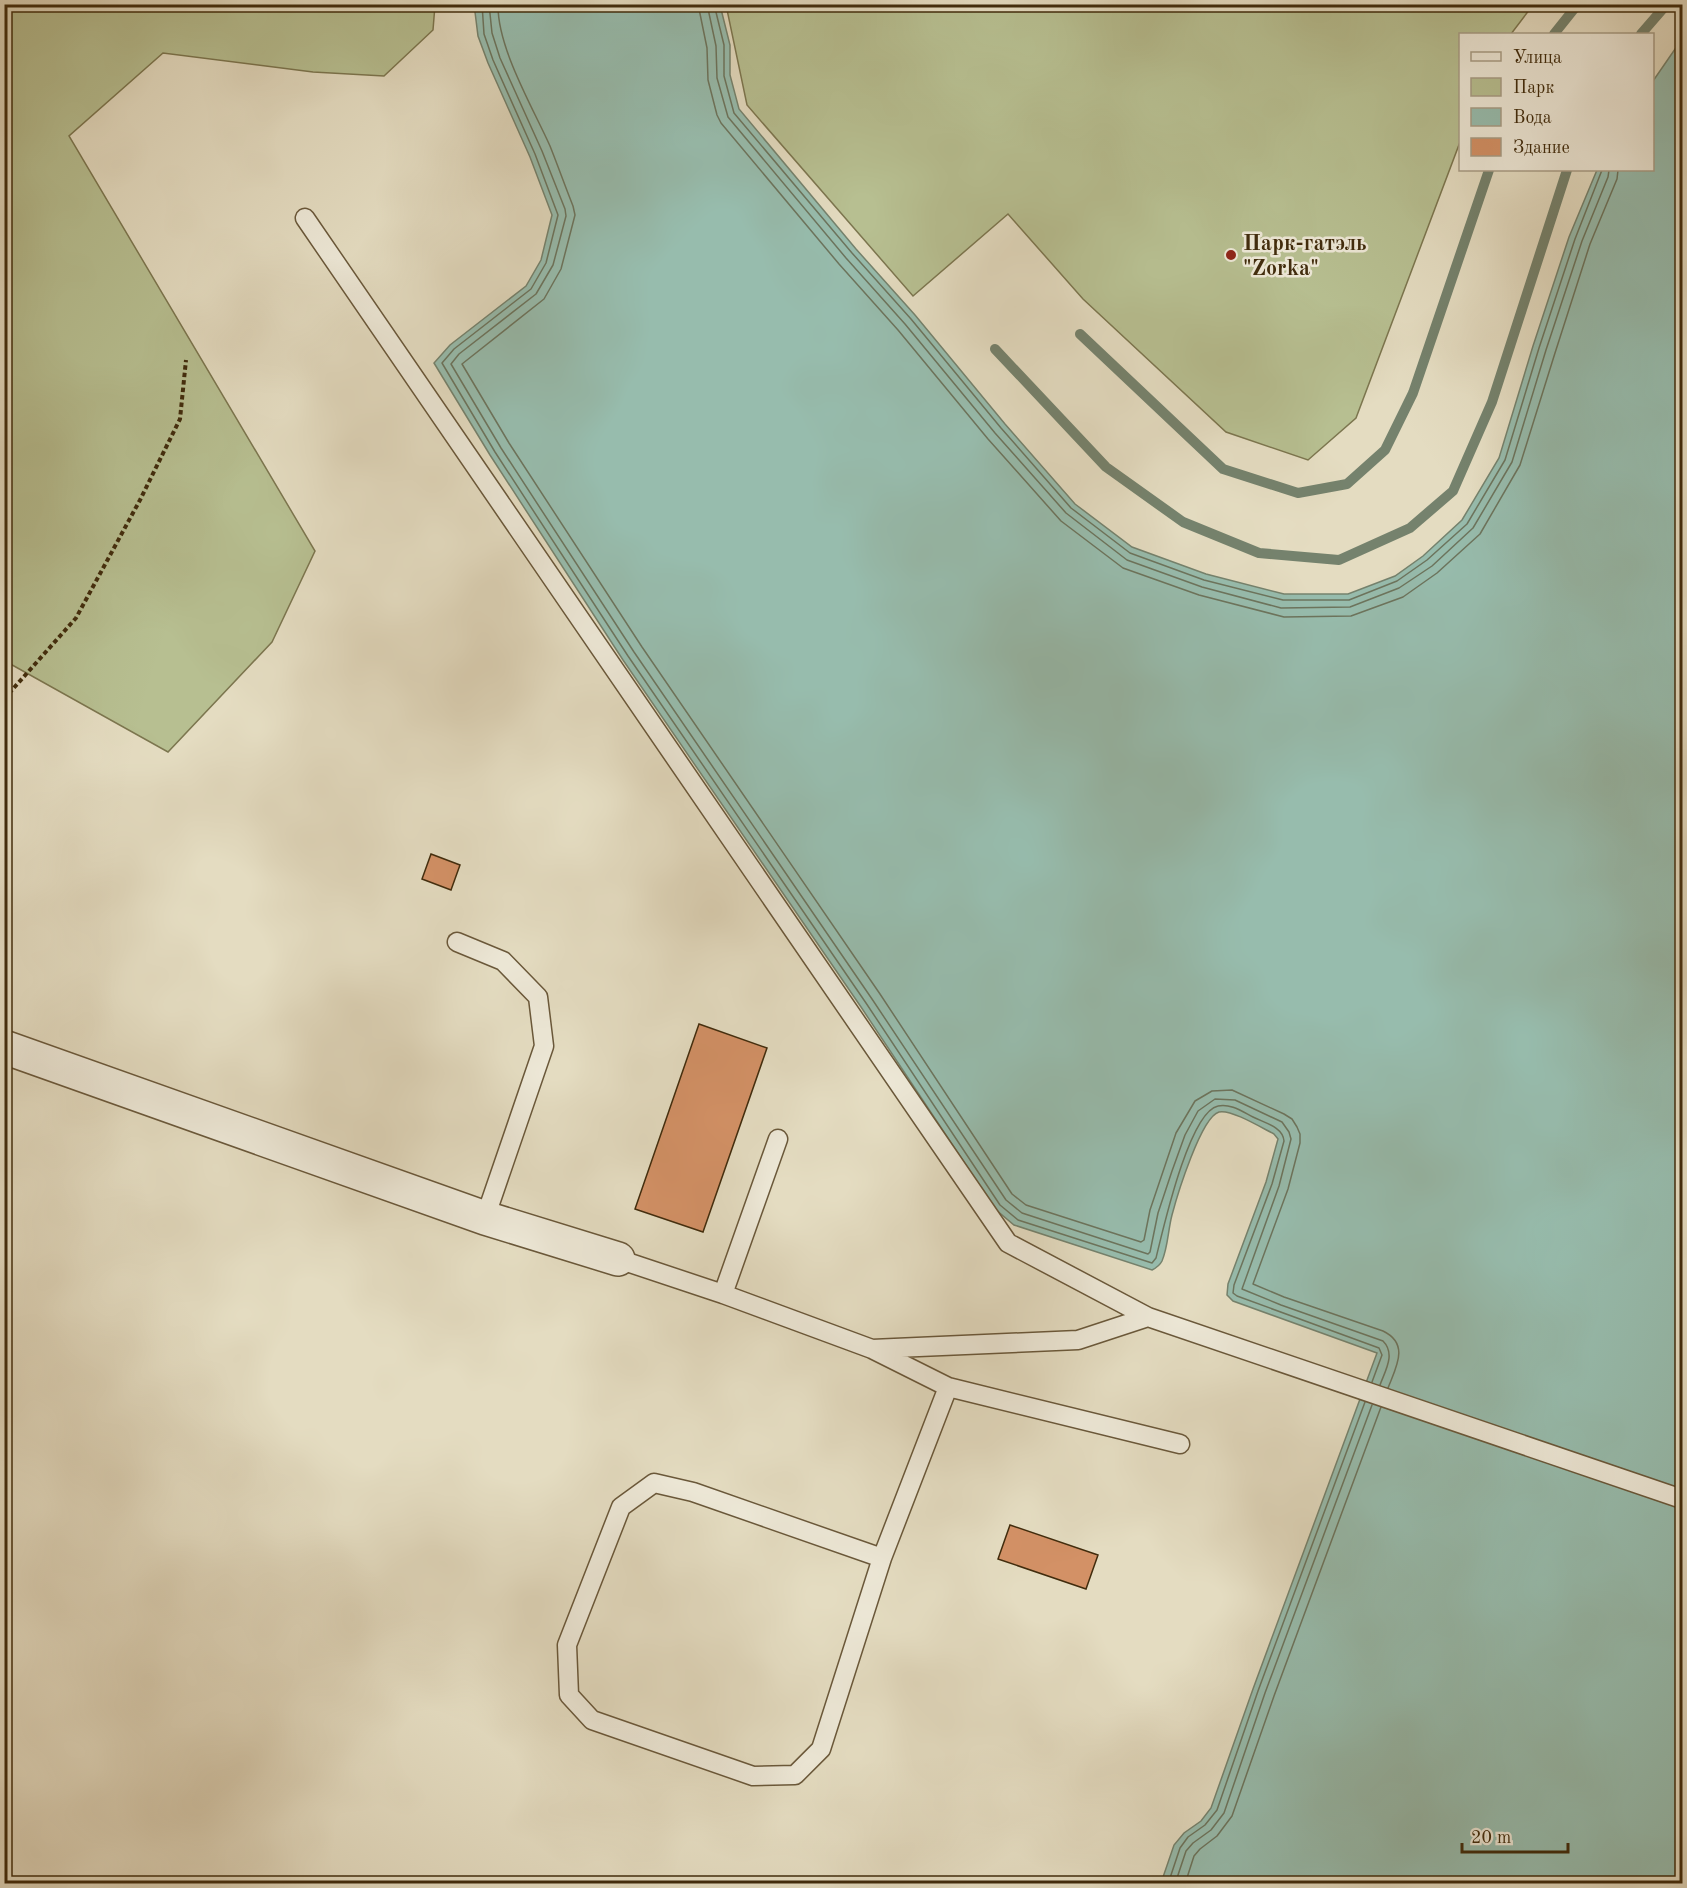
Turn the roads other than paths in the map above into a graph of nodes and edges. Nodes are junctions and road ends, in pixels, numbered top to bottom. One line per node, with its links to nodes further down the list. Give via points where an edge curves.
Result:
1 (305, 218): 8 (lane, via 1008,1243)
2 (457, 942): 5 (lane, via 503,961 538,997 544,1046)
3 (4, 1047): 5 (street)
4 (778, 1139): 7 (lane)
5 (485, 1218): 6 (street)
6 (618, 1259): 7 (lane)
7 (723, 1294): 9 (lane)
8 (1148, 1317): 9 (lane, via 1078,1340); 12 (lane)
9 (872, 1349): 10 (lane)
10 (948, 1388): 11 (lane); 13 (lane)
11 (1180, 1444)
12 (1683, 1499)
13 (882, 1558): 13 (lane, via 693,1492 654,1483 621,1507 567,1645 569,1695 592,1720 753,1776 795,1775 821,1749)

